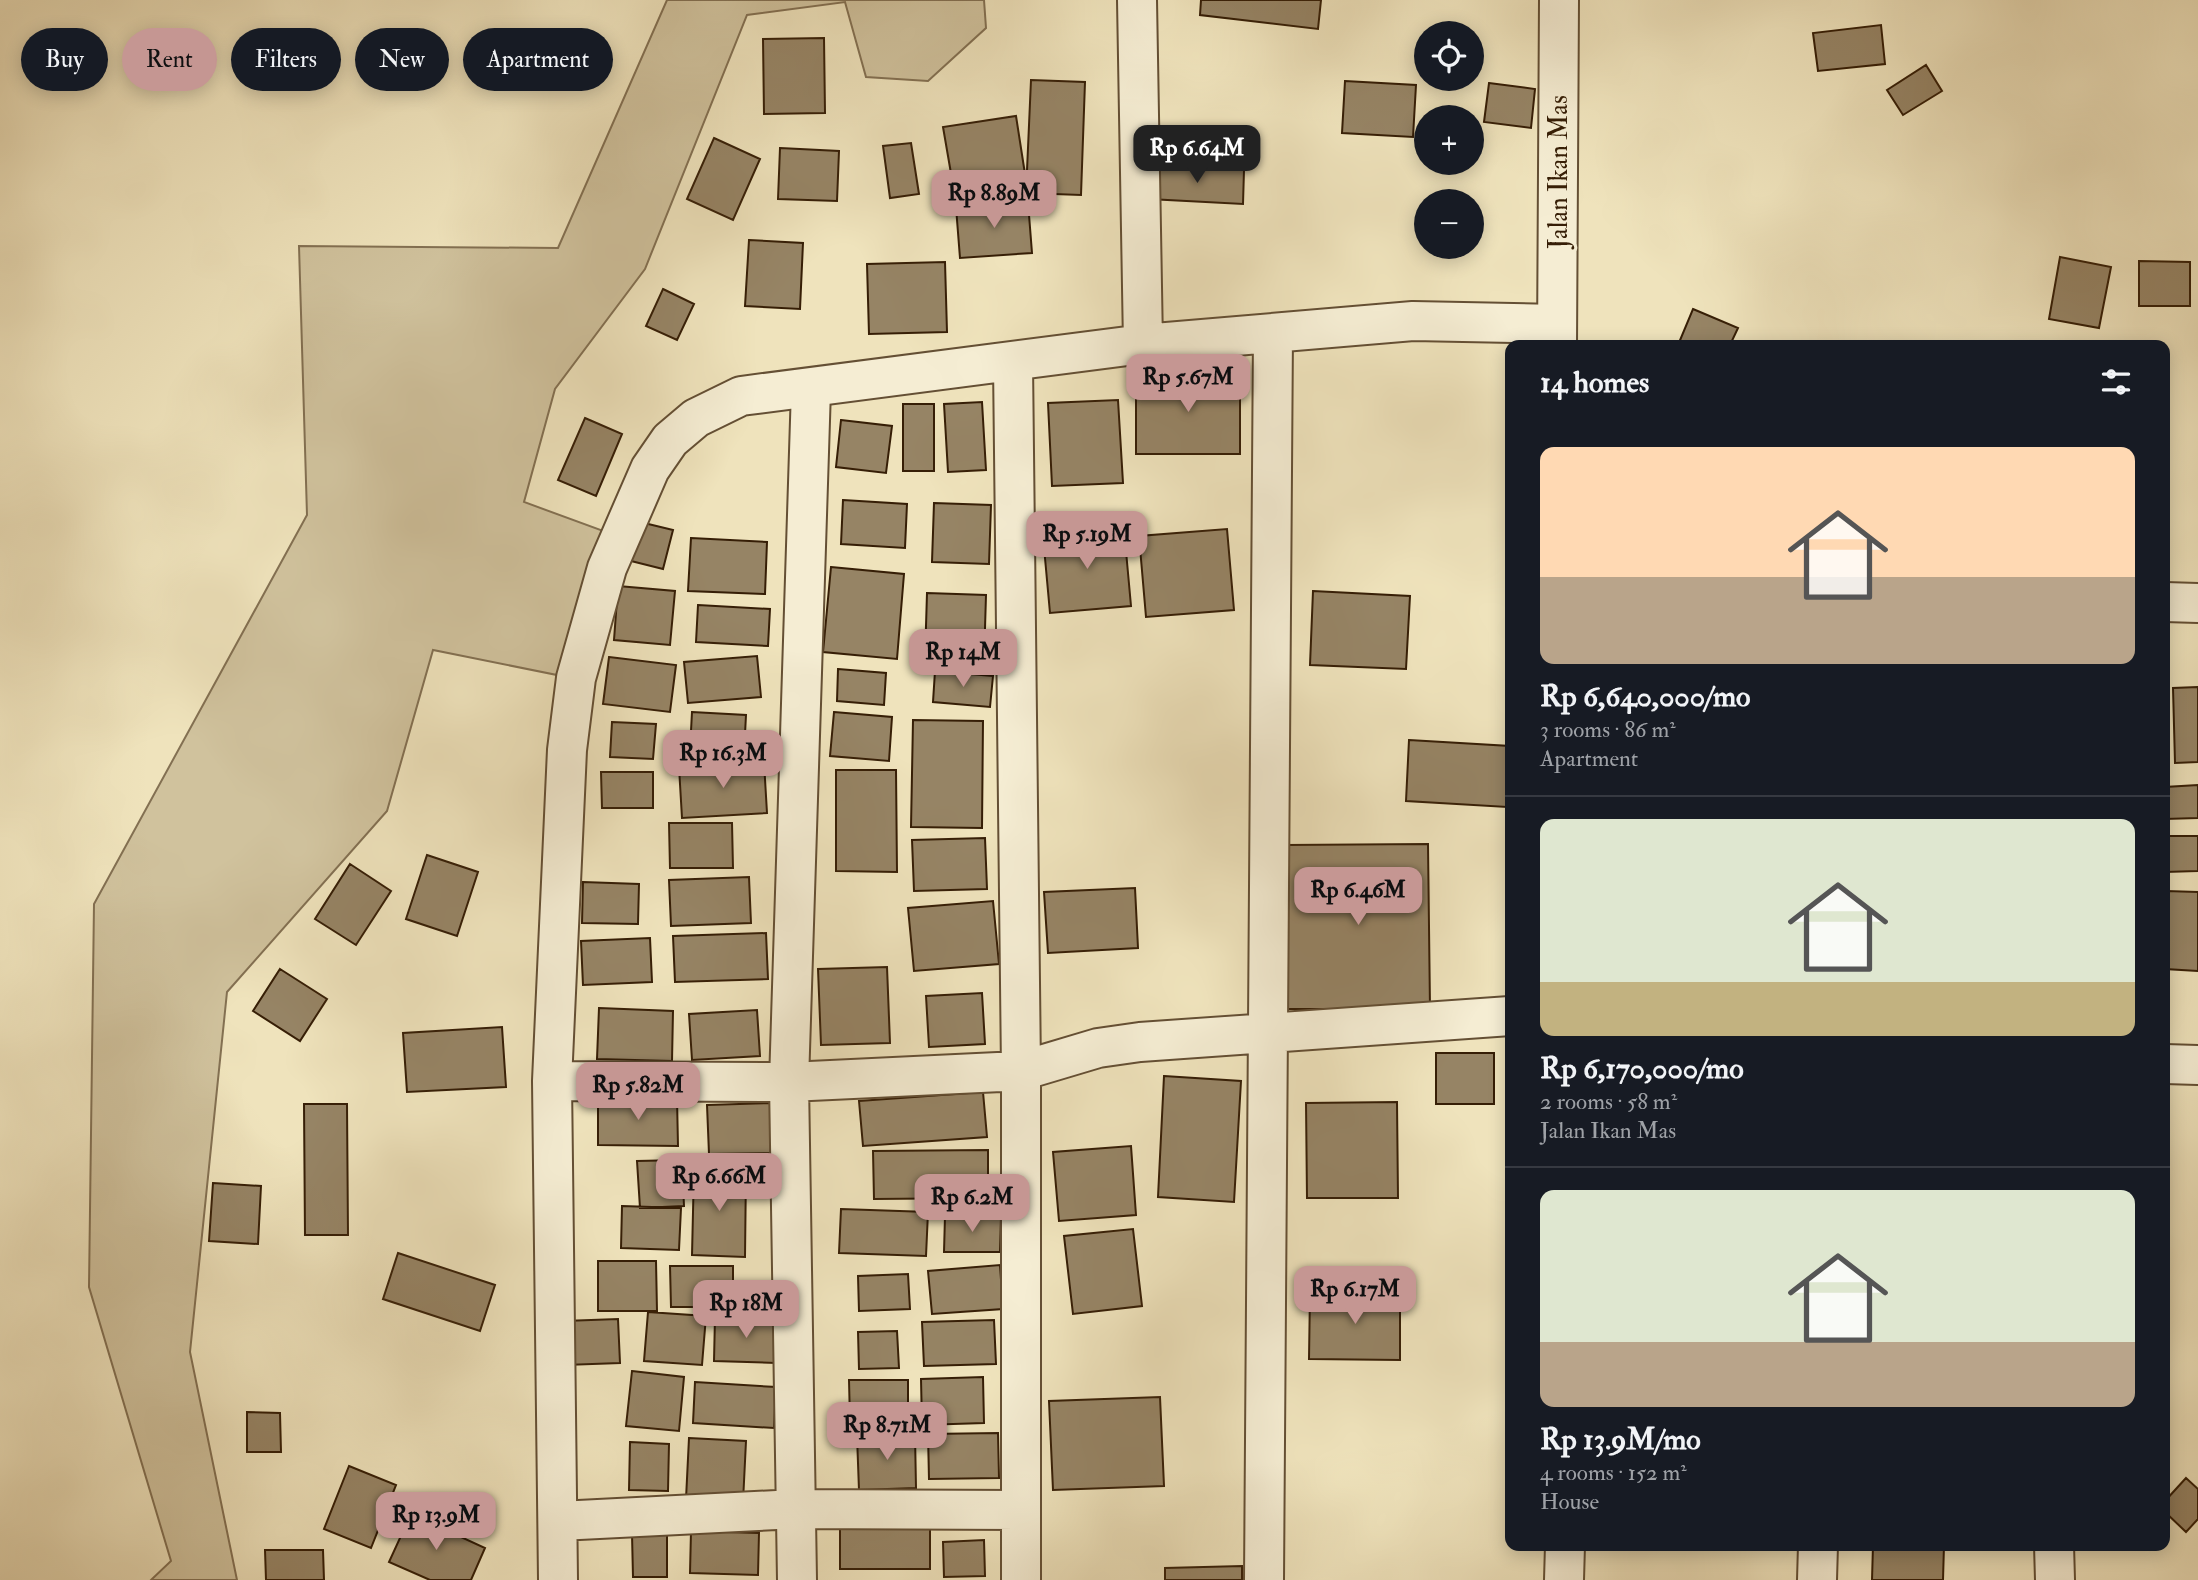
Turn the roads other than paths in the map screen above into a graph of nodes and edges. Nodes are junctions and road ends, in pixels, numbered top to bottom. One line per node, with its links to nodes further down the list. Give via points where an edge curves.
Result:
1 (1137, 0): 5 (street)
2 (1559, 0): 4 (street, Jalan Ikan Mas)
3 (1273, 333): 4 (street, via 1413,321); 5 (street); 11 (street)
4 (1557, 334)
5 (1143, 344): 6 (street)
6 (1013, 363): 7 (street); 14 (street)
7 (811, 389): 15 (street, via 741,396 696,418 670,440 650,469 607,568 576,678 567,750); 16 (street)
8 (2170, 602): 9 (street)
9 (2198, 603)
10 (1505, 1016): 11 (street)
11 (1267, 1034): 14 (street, via 1112,1046); 26 (street)
12 (2170, 1064): 13 (street)
13 (2198, 1065)
14 (1021, 1071): 16 (street); 18 (street)
15 (552, 1081): 16 (street); 19 (street)
16 (789, 1082): 17 (street)
17 (796, 1509): 18 (street); 19 (street); 24 (street)
18 (1020, 1510): 25 (street)
19 (559, 1521): 23 (street)
20 (1564, 1551): 27 (street)
21 (1818, 1551): 28 (street)
22 (2054, 1551): 29 (street)
23 (558, 1580)
24 (797, 1580)
25 (1021, 1580)
26 (1264, 1580)
27 (1564, 1580)
28 (1817, 1580)
29 (2055, 1580)

